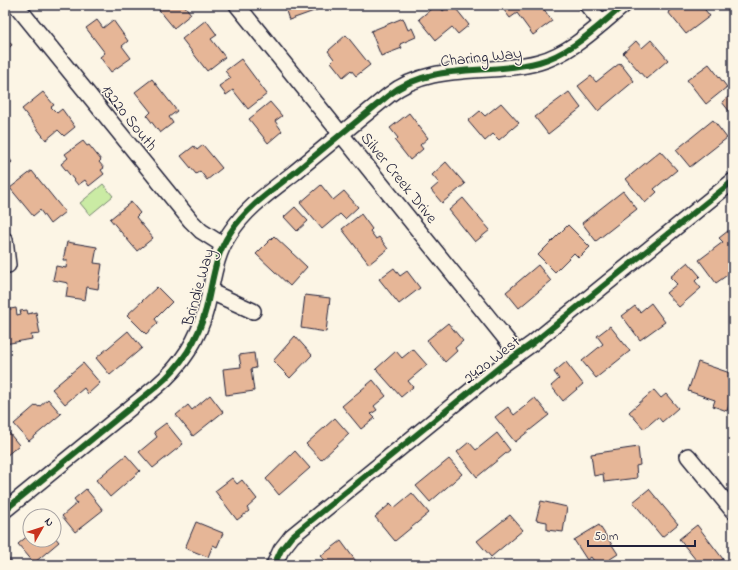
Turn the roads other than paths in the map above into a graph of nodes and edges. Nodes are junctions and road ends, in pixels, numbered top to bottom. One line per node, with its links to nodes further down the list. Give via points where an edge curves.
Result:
1 (16, 5): 9 (street, 13220 South, via 190,221)
2 (238, 5): 6 (street, Silver Creek Drive)
3 (587, 5): 5 (street)
4 (624, 5): 5 (street, Charing Way)
5 (602, 23): 6 (street, Charing Way, via 565,52 539,62 432,75 410,82 391,94)
6 (342, 134): 9 (street, Brindie Way, via 248,211); 13 (street, Silver Creek Drive)
7 (733, 181): 13 (street, 2420 West)
8 (5, 240): 10 (street)
9 (223, 245): 11 (street, Brindie Way, via 212,274)
10 (8, 265)
11 (210, 291): 12 (street, Brindie Way); 15 (street, Brindie Way, via 196,338 175,369)
12 (253, 311)
13 (518, 354): 17 (street, 2420 West, via 292,536)
14 (688, 456): 16 (street)
15 (5, 510)
16 (733, 511)
17 (274, 565)

